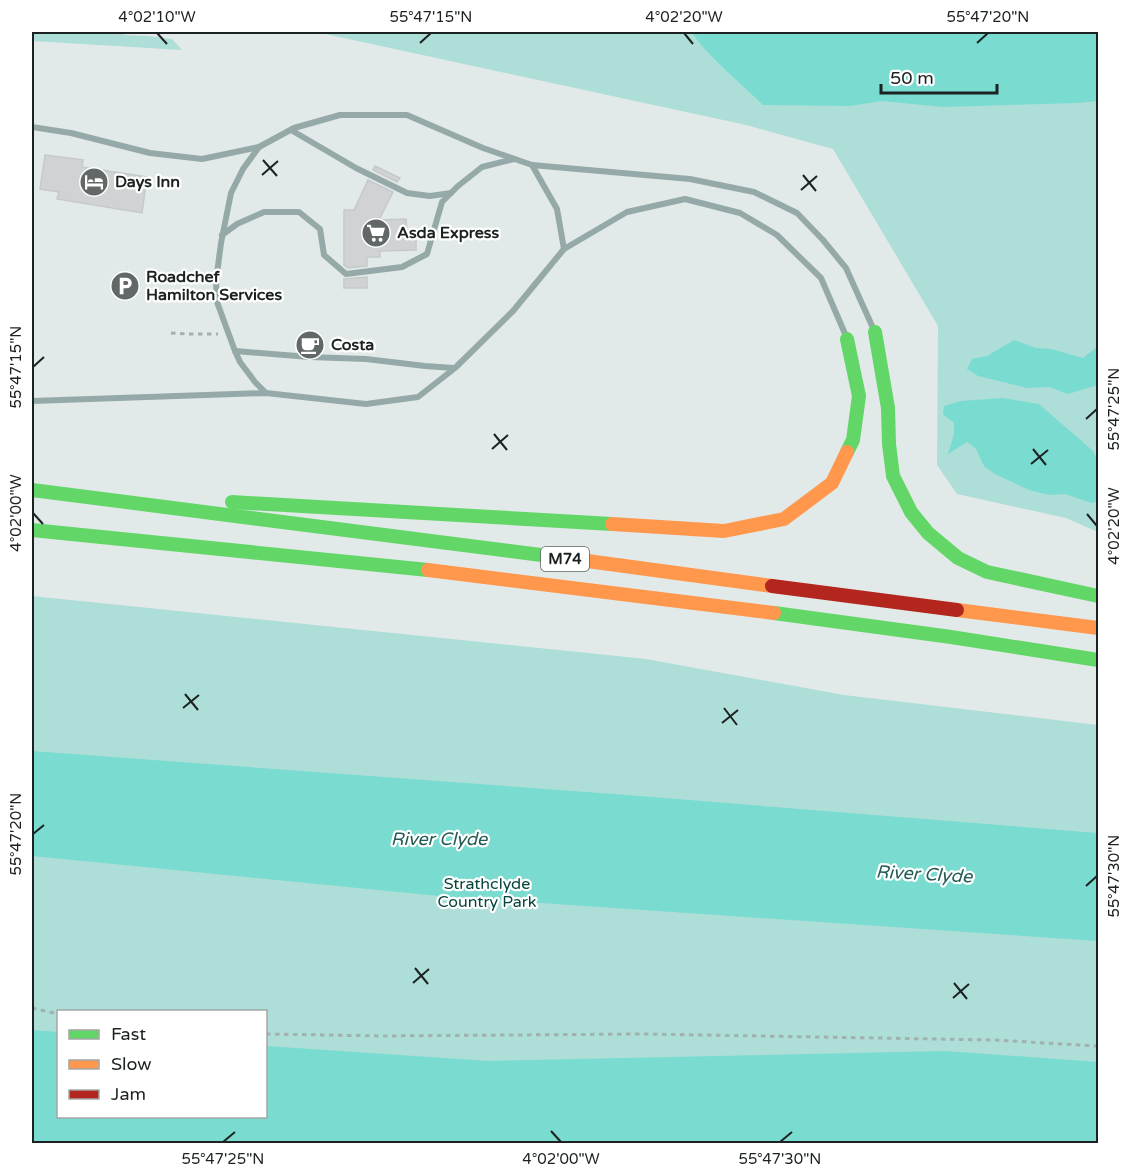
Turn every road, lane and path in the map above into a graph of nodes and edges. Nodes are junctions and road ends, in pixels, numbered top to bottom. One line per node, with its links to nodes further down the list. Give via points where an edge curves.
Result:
1 (32, 127): 3 (lane, via 150,153 202,159)
2 (291, 129): 3 (lane); 4 (lane, via 340,115 407,115); 6 (lane, via 407,193)
3 (259, 147): 7 (lane, via 231,193)
4 (514, 159): 5 (lane); 6 (lane, via 482,167)
5 (532, 165): 8 (lane, via 557,209); 9 (lane, via 690,179 754,192 797,213 823,240 846,268)
6 (451, 193): 7 (lane, via 442,202 427,254 402,267 346,274 324,255 320,229 298,212 264,212)
7 (222, 235): 11 (lane, via 217,302)
8 (564, 249): 12 (lane, via 627,212 685,199 740,213 777,235 821,278); 14 (lane, via 513,311)
9 (875, 332): 20 (highway, via 888,408 892,476 927,533 958,558 987,572)
10 (171, 333): 11 (path)
11 (228, 334): 13 (lane)
12 (847, 339): 18 (highway, via 859,396 853,440 832,483 784,519 724,531)
13 (235, 351): 14 (lane); 15 (lane)
14 (455, 368): 15 (lane, via 418,397 366,404)
15 (266, 393): 16 (lane)
16 (32, 401)
17 (32, 490): 18 (highway, M74)
18 (55, 492): 21 (highway, M74)
19 (32, 530): 22 (highway, M74, via 403,567 951,637)
20 (1098, 596)
21 (1098, 628)
22 (1098, 660)
23 (32, 1008): 24 (path)
24 (57, 1014)
25 (267, 1034): 26 (path, via 677,1035 994,1040)
26 (1098, 1046)

